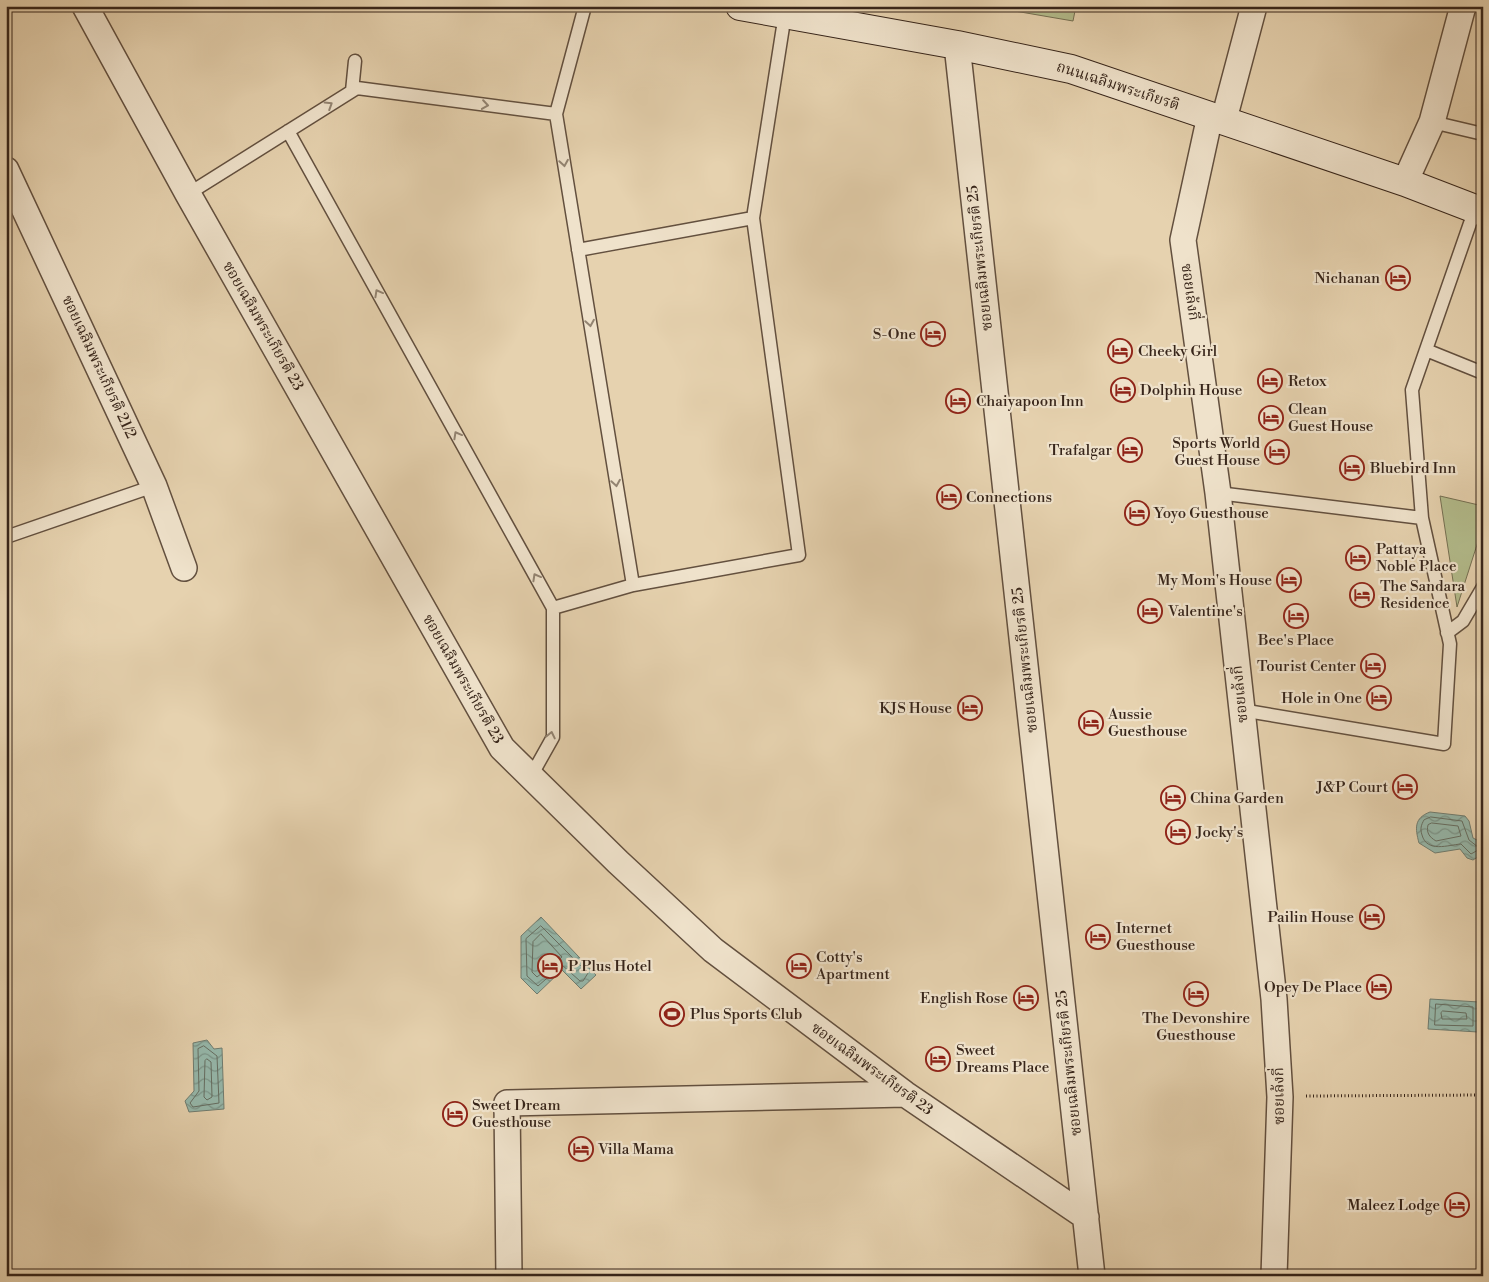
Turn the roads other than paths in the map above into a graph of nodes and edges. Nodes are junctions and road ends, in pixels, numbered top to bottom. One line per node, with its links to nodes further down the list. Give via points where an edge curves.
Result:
1 (86, 6): 17 (street, ซอยเฉลิมพระเกียรติ 23)
2 (585, 6): 10 (lane)
3 (740, 6): 6 (main road, ถนนเฉลิมพระเกียรติ)
4 (1254, 6): 11 (street, ซอยเล้งกี่)
5 (1463, 6): 12 (street)
6 (785, 14): 7 (main road, ถนนเฉลิมพระเกียรติ); 19 (lane)
7 (957, 45): 11 (main road, ถนนเฉลิมพระเกียรติ, via 1071,69); 35 (street, ซอยเฉลิมพระเกียรติ 25)
8 (354, 61): 9 (lane)
9 (352, 91): 10 (lane, one-way to 10, via 356,88); 13 (lane, one-way to 9)
10 (556, 114): 20 (lane, one-way to 20)
11 (1217, 117): 16 (main road, ถนนเฉลิมพระเกียรติ); 24 (street, ซอยเล้งกี่, via 1183,240)
12 (1432, 122): 14 (lane); 16 (street)
13 (288, 131): 17 (lane); 30 (lane, one-way to 13)
14 (1483, 134)
15 (6, 170): 23 (street, ซอยเฉลิมพระเกียรติ 21/2)
16 (1405, 182): 18 (main road, ถนนเฉลิมพระเกียรติ)
17 (188, 194): 33 (street, ซอยเฉลิมพระเกียรติ 23, via 502,748)
18 (1479, 211): 21 (lane)
19 (753, 218): 20 (lane); 28 (lane, via 799,555)
20 (578, 250): 28 (lane, one-way to 28)
21 (1426, 350): 22 (lane); 25 (lane, via 1412,390)
22 (1483, 374)
23 (154, 486): 26 (lane); 27 (street, ซอยเฉลิมพระเกียรติ 21/2)
24 (1218, 493): 25 (lane); 32 (street, ซอยเล้งกี่)
25 (1422, 518): 31 (lane)
26 (6, 537)
27 (184, 568)
28 (633, 585): 30 (lane)
29 (1483, 587): 31 (lane, via 1463,621)
30 (553, 608): 33 (lane, one-way to 30, via 553,737)
31 (1448, 633): 32 (lane, via 1444,744)
32 (1241, 710): 38 (street, ซอยเล้งกี่, via 1274,999 1280,1097)
33 (530, 778): 34 (street, ซอยเฉลิมพระเกียรติ 23, via 714,950)
34 (905, 1094): 35 (street, ซอยเฉลิมพระเกียรติ 23); 36 (street, via 507,1103)
35 (1086, 1217): 37 (street, ซอยเฉลิมพระเกียรติ 25)
36 (509, 1276)
37 (1092, 1276)
38 (1274, 1276)

